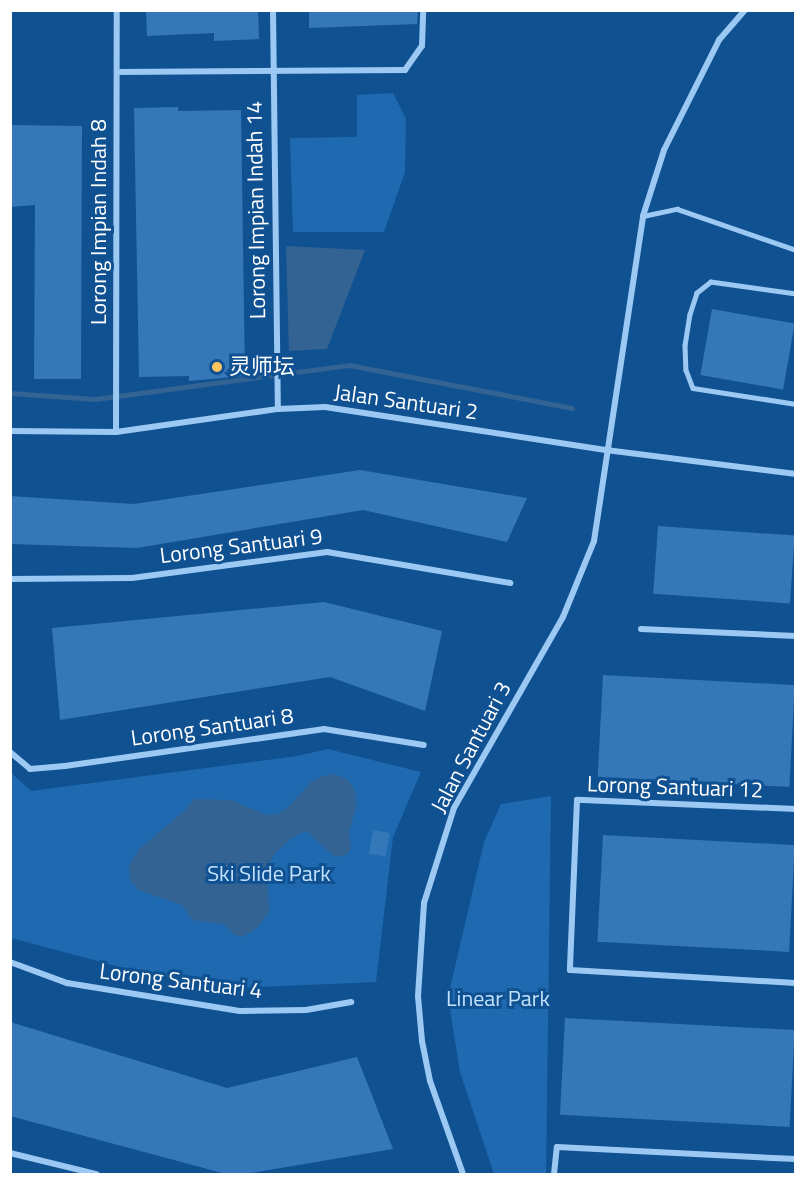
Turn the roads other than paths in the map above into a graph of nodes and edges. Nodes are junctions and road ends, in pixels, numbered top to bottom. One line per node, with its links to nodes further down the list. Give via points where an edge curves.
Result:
1 (117, 10): 5 (street, Lorong Impian Indah 8)
2 (273, 10): 6 (street, Lorong Impian Indah 14)
3 (423, 10): 6 (street, via 422,46 405,70)
4 (745, 10): 7 (street, Jalan Santuari 3, via 719,40 664,150)
5 (117, 72): 6 (street); 13 (street, Lorong Impian Indah 8)
6 (272, 72): 11 (street, Lorong Impian Indah 14)
7 (643, 216): 8 (lane, via 677,209); 14 (street, Jalan Santuari 3)
8 (795, 250)
9 (795, 294): 10 (lane, via 711,282 697,293 685,345 686,370 693,388)
10 (795, 404)
11 (278, 409): 13 (street, Jalan Santuari 2); 14 (street, Jalan Santuari 2, via 325,407)
12 (10, 430): 13 (street, Jalan Santuari 2)
13 (116, 432)
14 (606, 450): 15 (street, Jalan Santuari 2); 29 (street, Jalan Santuari 3, via 594,541 563,617 454,807 424,903 418,996 422,1041 430,1081)
15 (795, 474)
16 (10, 579): 17 (street, Lorong Santuari 9, via 132,578 327,552)
17 (510, 583)
18 (641, 629): 19 (street)
19 (795, 636)
20 (424, 745): 21 (street, Lorong Santuari 8, via 324,729 30,769)
21 (10, 752)
22 (795, 809): 24 (street, Lorong Santuari 12, via 577,800 570,970)
23 (10, 962): 25 (street, Lorong Santuari 4, via 67,983 240,1011 306,1010)
24 (795, 982)
25 (351, 1002)
26 (10, 1153): 28 (street)
27 (795, 1159): 30 (street, via 557,1147)
28 (96, 1174)
29 (463, 1174)
30 (554, 1174)

